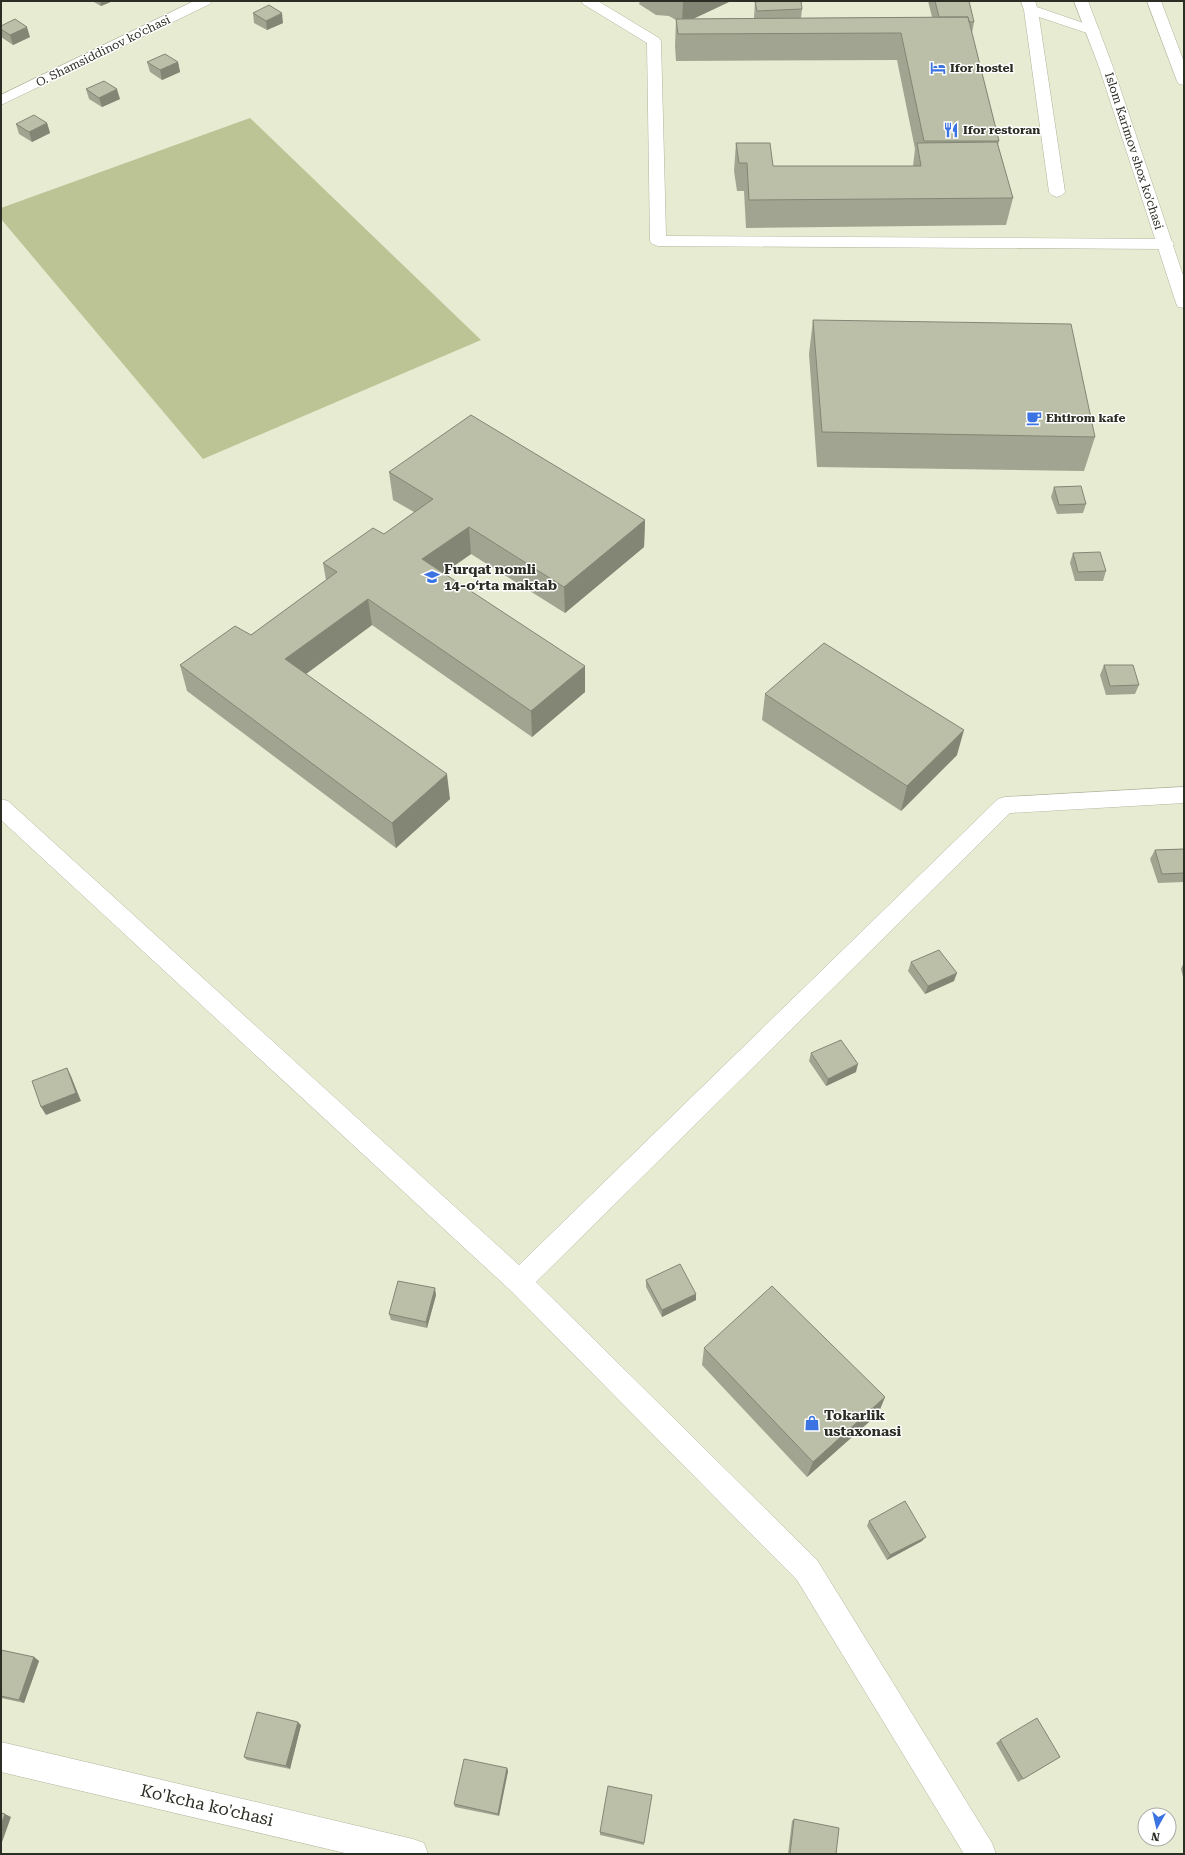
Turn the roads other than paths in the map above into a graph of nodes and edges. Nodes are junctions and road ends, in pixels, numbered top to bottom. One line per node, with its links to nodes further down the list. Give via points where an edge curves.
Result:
1 (205, 1): 8 (street, O. Shamsiddinov ko'chasi)
2 (588, 1): 10 (street, via 654,41 658,240)
3 (1081, 1): 6 (street, Islom Karimov shox ko'chasi)
4 (1154, 1): 7 (street)
5 (1030, 5): 6 (street); 9 (street)
6 (1093, 31): 10 (street, Islom Karimov shox ko'chasi)
7 (1184, 81)
8 (2, 99)
9 (1057, 192)
10 (1166, 244): 11 (street, Islom Karimov shox ko'chasi)
11 (1184, 303)
12 (1184, 795): 14 (street, via 1005,804)
13 (1, 807): 14 (street)
14 (519, 1282): 17 (street, via 806,1570)
15 (1, 1757): 16 (street, Ko'kcha ko'chasi)
16 (412, 1854)
17 (981, 1854)

